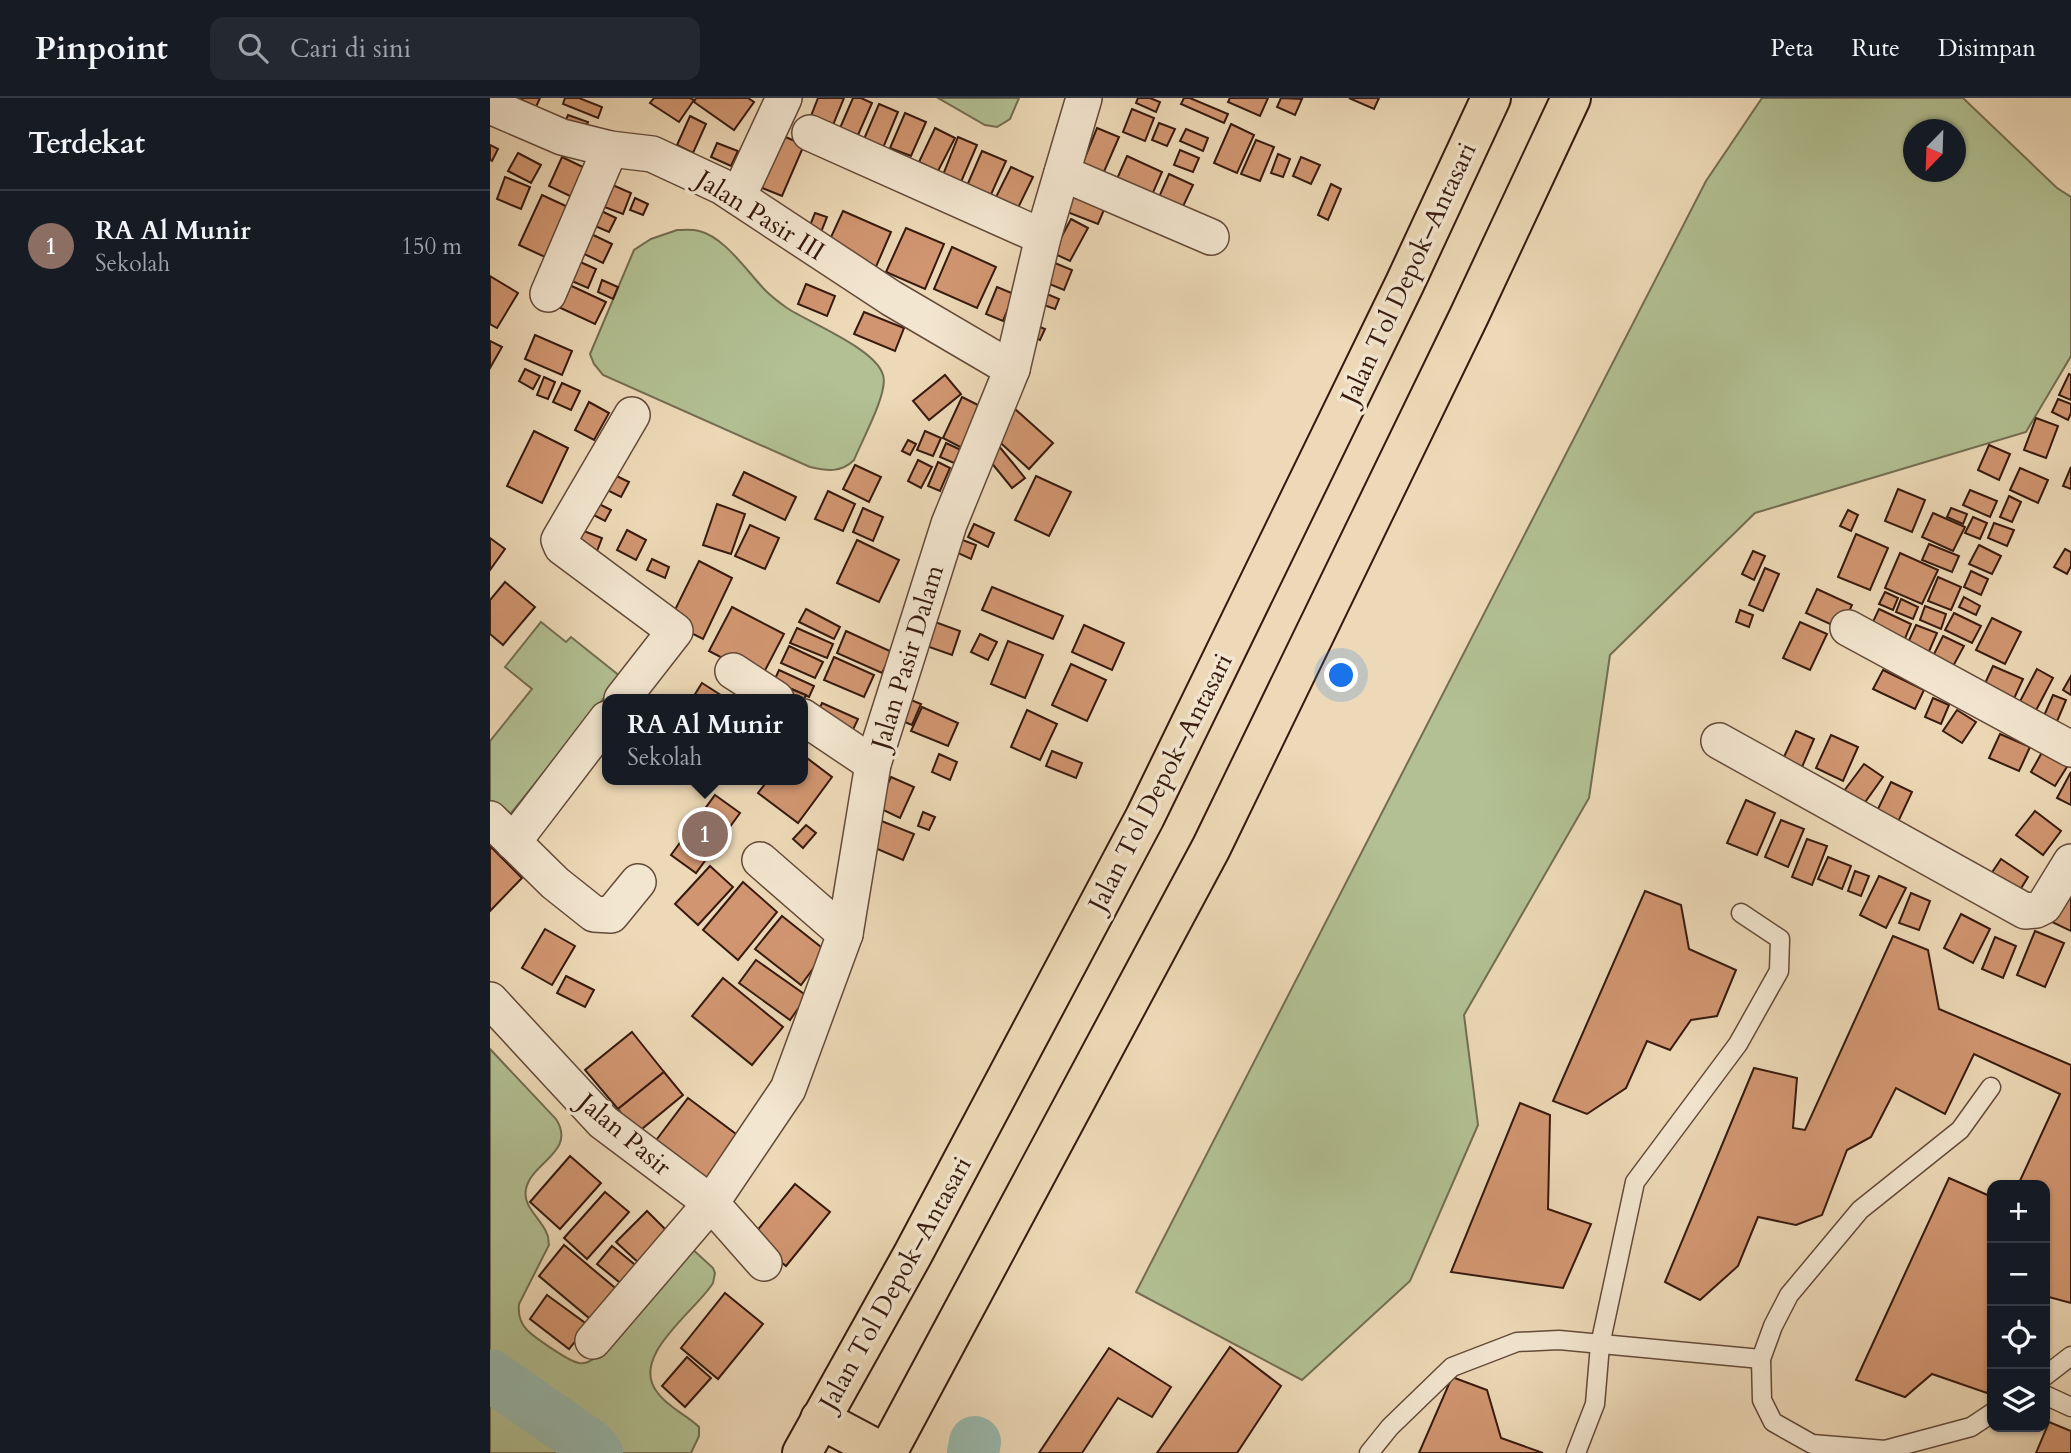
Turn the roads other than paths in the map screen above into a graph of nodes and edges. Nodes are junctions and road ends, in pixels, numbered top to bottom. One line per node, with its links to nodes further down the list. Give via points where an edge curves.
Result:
1 (784, 98): 9 (street)
2 (1084, 98): 8 (street, Jalan Pasir Dalam)
3 (1491, 98): 42 (highway, Jalan Tol Depok–Antasari, via 1145,817)
4 (1571, 98): 44 (highway, via 1211,848)
5 (490, 106): 7 (street, Jalan Pasir III, via 562,137)
6 (810, 133): 10 (street)
7 (610, 149): 9 (street, Jalan Pasir III, via 652,154); 12 (street)
8 (1062, 173): 10 (street, Jalan Pasir Dalam); 11 (street)
9 (738, 197): 13 (street, Jalan Pasir III, via 891,298)
10 (1043, 237): 13 (street, Jalan Pasir Dalam)
11 (1211, 237)
12 (548, 293)
13 (1012, 369): 23 (street, Jalan Pasir Dalam, via 949,524)
14 (632, 415): 17 (street, via 559,540 562,547 674,631)
15 (1848, 628): 22 (street)
16 (733, 671): 18 (street)
17 (626, 694)
18 (768, 694)
19 (808, 720): 23 (street)
20 (602, 724): 24 (street)
21 (1719, 741): 26 (street, via 2025,911 2044,905)
22 (2071, 749)
23 (873, 764): 29 (street, Jalan Pasir Dalam)
24 (501, 831): 27 (street, via 594,914 611,915)
25 (760, 860): 29 (street)
26 (2071, 862)
27 (638, 881)
28 (1741, 913): 35 (lane, via 1780,939 1779,971 1738,1044 1634,1182)
29 (845, 934): 32 (street, Jalan Pasir Dalam, via 788,1089)
30 (490, 1000): 32 (street, Jalan Pasir, via 603,1122)
31 (1991, 1087): 37 (lane, via 1960,1130 1860,1210 1789,1295)
32 (711, 1203): 33 (street, Jalan Pasir); 34 (street, Jalan Pasir Dalam)
33 (764, 1263)
34 (593, 1341)
35 (1600, 1345): 37 (lane); 45 (lane, via 1559,1340 1517,1342 1452,1367); 46 (lane, via 1595,1404)
36 (2071, 1356): 38 (lane)
37 (1761, 1359): 41 (lane, via 1762,1400 1773,1422 1812,1444 1885,1450 1971,1427)
38 (2050, 1372)
39 (2050, 1397): 40 (lane)
40 (2071, 1407)
41 (1987, 1416)
42 (821, 1419): 43 (highway, Jalan Tol Depok–Antasari); 44 (highway)
43 (802, 1453)
44 (886, 1453)
45 (1369, 1453)
46 (1576, 1453)

